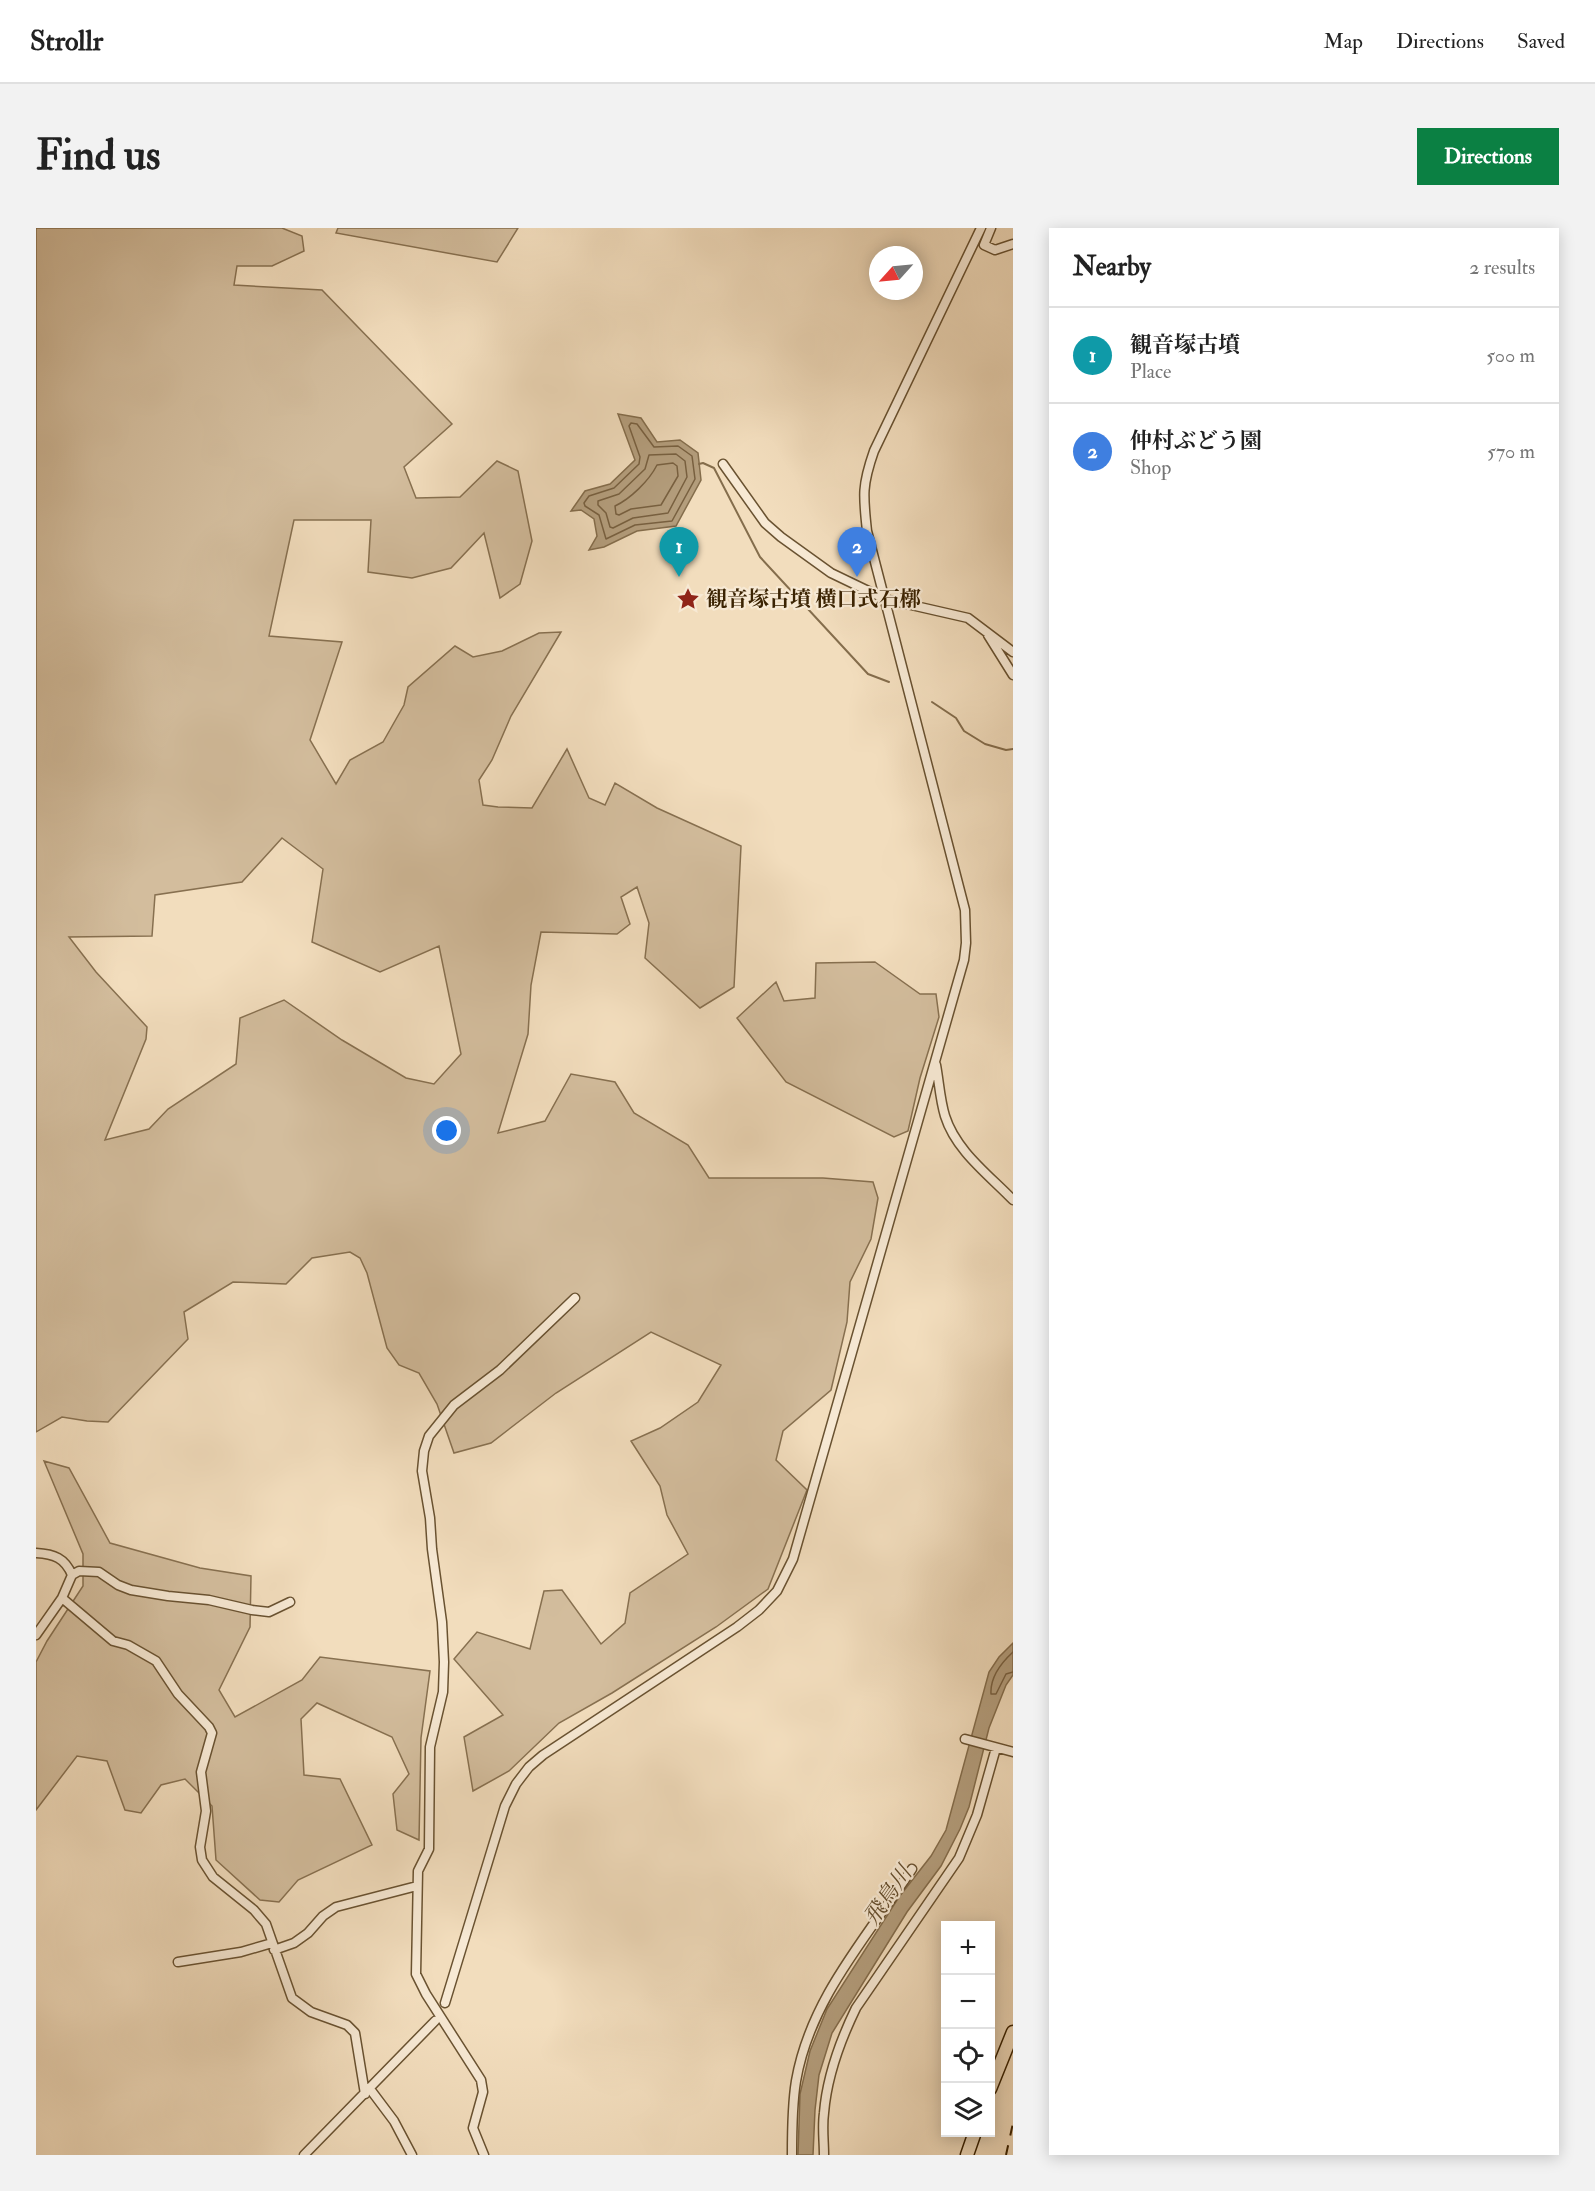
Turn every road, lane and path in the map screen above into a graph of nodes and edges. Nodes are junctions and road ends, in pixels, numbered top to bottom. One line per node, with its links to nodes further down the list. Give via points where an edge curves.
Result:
1 (981, 228): 5 (street, via 864,479 867,531)
2 (991, 228): 3 (street, via 984,245 995,250)
3 (1013, 244)
4 (723, 464): 5 (street, via 765,523 781,537 831,573)
5 (885, 599): 6 (street, via 968,618); 9 (street, via 964,910 964,960)
6 (984, 629): 7 (street); 8 (street)
7 (1013, 652)
8 (1013, 675)
9 (935, 1061): 10 (street, via 950,1129 966,1153); 24 (street, via 793,1559 777,1591 749,1618 562,1740 529,1767 504,1806)
10 (1013, 1200)
11 (574, 1298): 21 (street, via 500,1370 454,1405 429,1436 424,1451 422,1471 444,1662 430,1747 429,1849 418,1871)
12 (36, 1553): 13 (street, via 58,1557 68,1564)
13 (72, 1575): 14 (street); 15 (street, via 79,1571 99,1572 131,1590 269,1612)
14 (62, 1598): 16 (street); 22 (street, via 113,1641 156,1661 178,1695 209,1727 212,1733 201,1772 206,1811 200,1847 202,1860 213,1877 261,1917)
15 (290, 1602)
16 (36, 1635)
17 (967, 1740): 18 (street)
18 (992, 1746): 19 (street); 35 (street, via 977,1815 959,1858 844,2031 824,2112)
19 (1013, 1752)
20 (912, 1869): 34 (street, via 838,1975 808,2036 795,2084)
21 (417, 1886): 22 (street, via 336,1907 294,1943); 33 (street, via 416,1974 481,2080 483,2092 473,2128)
22 (273, 1947): 23 (street); 29 (street, via 292,1998 311,2012 347,2025 355,2033)
23 (177, 1962)
24 (445, 2003)
25 (435, 2021): 29 (street)
26 (1013, 2032): 27 (highway)
27 (1008, 2052): 28 (highway)
28 (993, 2083)
29 (368, 2092): 31 (street); 32 (street, via 394,2121)
30 (974, 2137): 36 (highway)
31 (304, 2155)
32 (412, 2155)
33 (483, 2155)
34 (792, 2155)
35 (824, 2155)
36 (967, 2155)

